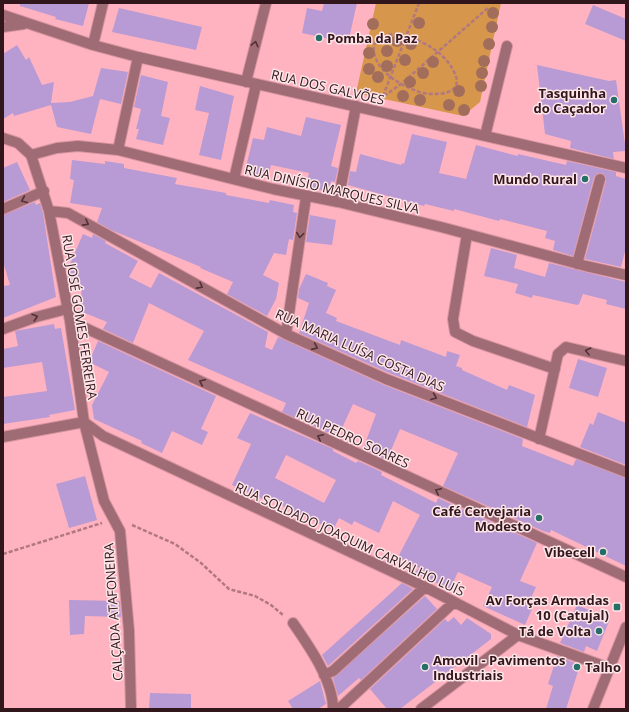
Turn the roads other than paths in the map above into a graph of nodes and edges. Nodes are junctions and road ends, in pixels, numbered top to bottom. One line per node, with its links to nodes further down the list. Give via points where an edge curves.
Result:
1 (103, 3): 6 (street)
2 (266, 3): 9 (street, one-way to 2)
3 (3, 16): 4 (street, RUA DOS GALVÕES)
4 (26, 24): 5 (street, RUA DOS GALVÕES); 6 (street, RUA DOS GALVÕES)
5 (3, 27)
6 (93, 45): 8 (street, RUA DOS GALVÕES)
7 (507, 46): 12 (street)
8 (138, 57): 9 (street, RUA DOS GALVÕES); 14 (street)
9 (246, 82): 10 (street, RUA DOS GALVÕES)
10 (256, 85): 11 (street, RUA DOS GALVÕES); 17 (street)
11 (356, 106): 12 (street, RUA DOS GALVÕES); 21 (street)
12 (485, 136): 16 (street, RUA DOS GALVÕES)
13 (3, 138): 15 (street, via 18,143)
14 (118, 150): 15 (street, RUA DINÍSIO MARQUES SILVA, via 78,146); 17 (street, RUA DINÍSIO MARQUES SILVA)
15 (31, 155): 19 (street, RUA JOSÉ GOMES FERREIRA)
16 (626, 168)
17 (234, 179): 20 (street, RUA DINÍSIO MARQUES SILVA)
18 (600, 179): 25 (street)
19 (44, 191): 22 (street, one-way to 22); 23 (street, RUA JOSÉ GOMES FERREIRA)
20 (306, 197): 21 (street, RUA DINÍSIO MARQUES SILVA); 30 (street, one-way to 30)
21 (338, 202): 24 (street, RUA DINÍSIO MARQUES SILVA)
22 (3, 209)
23 (49, 211): 27 (street, RUA JOSÉ GOMES FERREIRA); 30 (street, RUA MARIA LUÍSA COSTA DIAS, one-way to 30, via 68,214)
24 (467, 234): 25 (street, RUA DINÍSIO MARQUES SILVA); 32 (street, via 453,318 455,332 473,341)
25 (577, 264): 26 (street, RUA DINÍSIO MARQUES SILVA)
26 (626, 275)
27 (67, 309): 28 (street, RUA JOSÉ GOMES FERREIRA); 29 (street, one-way to 27)
28 (70, 321): 33 (street, RUA JOSÉ GOMES FERREIRA); 38 (street, RUA PEDRO SOARES, one-way to 28)
29 (3, 329)
30 (286, 334): 35 (street, RUA MARIA LUÍSA COSTA DIAS, one-way to 35, via 386,379)
31 (626, 361): 32 (street, one-way to 32, via 566,347 558,354)
32 (555, 369): 35 (street)
33 (84, 422): 34 (street); 37 (street, RUA JOSÉ GOMES FERREIRA, via 104,501); 39 (street, RUA SOLDADO JOAQUIM CARVALHO LUÍS, via 103,436)
34 (3, 437)
35 (539, 439): 36 (street, RUA MARIA LUÍSA COSTA DIAS)
36 (626, 472)
37 (113, 518): 46 (street, CALÇADA ATAFONEIRA, via 120,531 123,556 129,632)
38 (626, 577)
39 (425, 587): 40 (street, RUA SOLDADO JOAQUIM CARVALHO LUÍS); 45 (street, via 333,671)
40 (454, 602): 43 (street, RUA SOLDADO JOAQUIM CARVALHO LUÍS); 48 (street)
41 (293, 623): 45 (street, via 313,652)
42 (626, 627): 44 (street)
43 (518, 635): 44 (street, RUA SOLDADO JOAQUIM CARVALHO LUÍS); 49 (street)
44 (610, 668): 50 (street)
45 (324, 675): 47 (street, via 333,697)
46 (131, 709)
47 (333, 709)
48 (339, 709)
49 (421, 709)
50 (593, 709)

